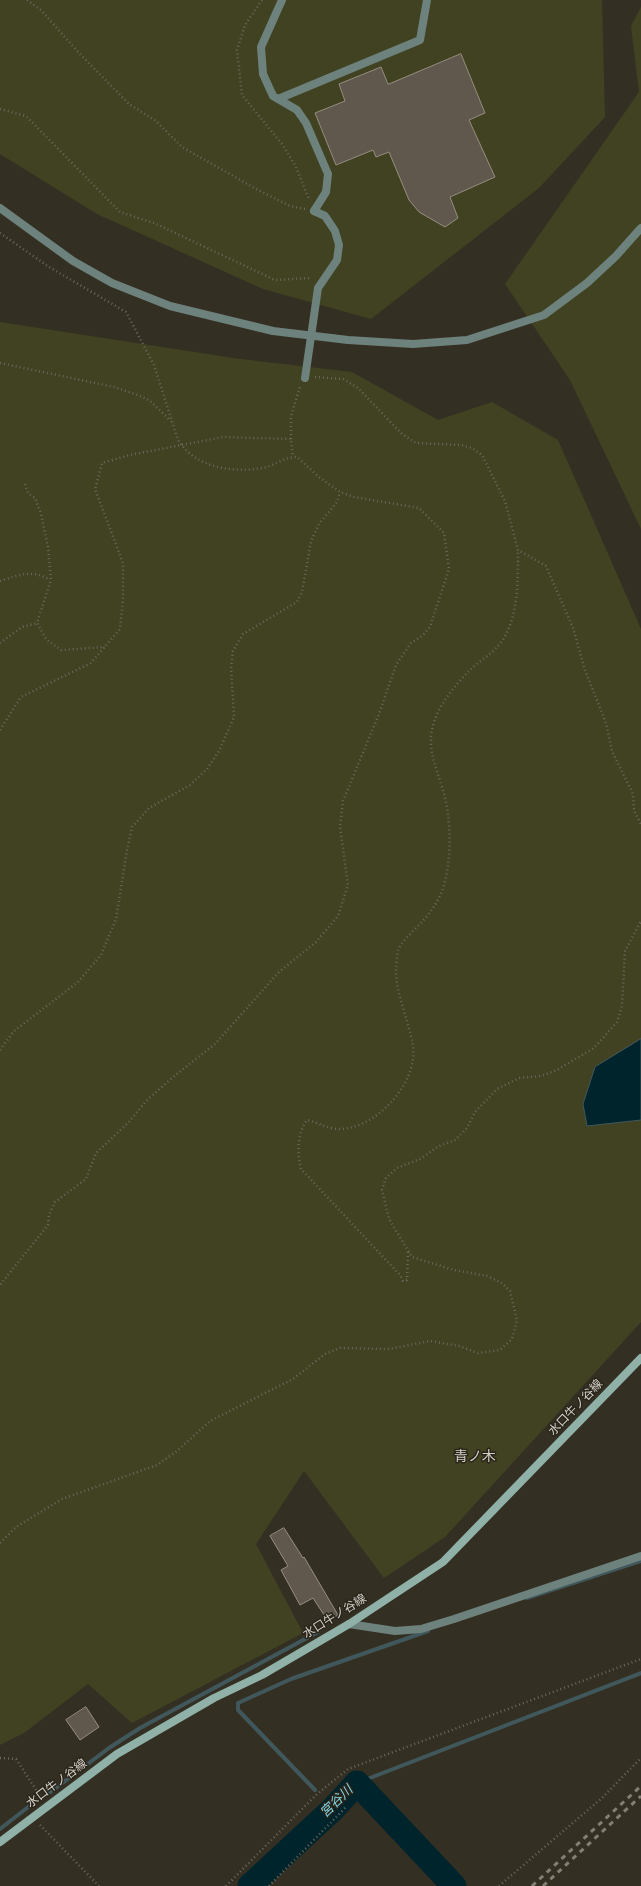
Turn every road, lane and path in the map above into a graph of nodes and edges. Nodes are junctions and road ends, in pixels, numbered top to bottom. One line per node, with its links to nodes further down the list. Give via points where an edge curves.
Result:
1 (27, 0): 8 (path, via 41,10 129,104 156,121 182,147 290,206)
2 (262, 0): 8 (path, via 245,24 236,50 242,95 282,144 295,166)
3 (282, 0): 5 (street, via 260,47 263,74 273,96)
4 (428, 0): 5 (street, via 420,40)
5 (278, 99): 8 (street, via 297,110 306,123 328,174 326,192)
6 (0, 108): 11 (path, via 26,116 120,212 154,223 275,280 304,280)
7 (0, 208): 9 (street, via 73,261 112,283 170,306 273,331 348,340 413,344 467,340 544,315 587,283)
8 (314, 211): 11 (street, via 325,216 335,231 338,245 337,260)
9 (641, 228)
10 (0, 233): 14 (path, via 49,267 126,312 154,365)
11 (328, 274): 13 (street, via 318,288)
12 (0, 363): 14 (path, via 114,387 135,394 149,400)
13 (305, 378): 15 (path, via 291,416); 20 (path, via 343,378 358,388 402,434 416,443 461,445 472,448 482,456 505,501)
14 (172, 422): 16 (path)
15 (291, 439): 16 (path, via 223,437); 17 (path)
16 (180, 444): 17 (path, via 201,462 222,469 263,468); 25 (path, via 102,463 95,489 123,562 124,600 120,629)
17 (293, 457): 19 (path, via 297,457)
18 (25, 484): 21 (path, via 28,493 35,498 41,514)
19 (340, 492): 29 (path, via 337,502 319,524 311,541 302,592 297,602 243,634 233,651 231,667 234,717 219,751 207,769 190,785 149,808 132,827 116,918 101,955 78,982 14,1031); 31 (path, via 419,508 444,533 449,570 430,627 411,643 396,665 343,801 340,827 348,885 338,916 316,942 274,977 215,1044 172,1077 96,1153 86,1179 55,1202 48,1225)
20 (518, 550): 27 (path, via 546,566 573,628 584,670 606,724 612,751 633,794 634,811); 30 (path, via 517,596 512,621 498,646 470,671 448,697 434,722 430,747 442,787 450,828 446,880 438,904 398,950 398,990 413,1047 408,1077 396,1097 379,1114 356,1126 336,1129 308,1120 303,1126 298,1143 301,1169 403,1281 407,1280)
21 (51, 580): 22 (path, via 40,574 30,574); 23 (path)
22 (0, 581)
23 (37, 623): 24 (path, via 22,628); 25 (path, via 46,638 61,650)
24 (0, 643)
25 (105, 647): 26 (path, via 91,663 21,697)
26 (0, 730)
27 (641, 824)
28 (641, 921): 30 (path, via 625,951 622,1006 617,1022 594,1048 558,1070 541,1076 519,1078 497,1089 475,1112 455,1140 397,1168 386,1178 382,1190 389,1219)
29 (0, 1050)
30 (408, 1251): 33 (path, via 412,1257 425,1262 487,1276 502,1283 510,1291 517,1320 512,1339 500,1350 478,1353 430,1341 389,1349 340,1348 325,1354 294,1379 210,1421 177,1451 157,1465 62,1499 16,1527)
31 (0, 1285)
32 (641, 1358): 35 (main road, 水口牛ノ谷線, via 443,1562)
33 (0, 1543)
34 (641, 1556): 35 (street, via 422,1629 395,1631)
35 (348, 1624): 40 (main road, 水口牛ノ谷線, via 262,1675 214,1698 117,1754)
36 (641, 1659): 44 (path, via 348,1769 316,1795)
37 (0, 1758): 40 (path, via 16,1759)
38 (641, 1758): 46 (path, via 602,1798)
39 (347, 1806): 45 (path)
40 (47, 1807): 41 (main road, 水口牛ノ谷線)
41 (33, 1818): 42 (main road, 水口牛ノ谷線); 43 (path)
42 (0, 1842)
43 (99, 1886)
44 (226, 1886)
45 (269, 1886)
46 (499, 1886)

